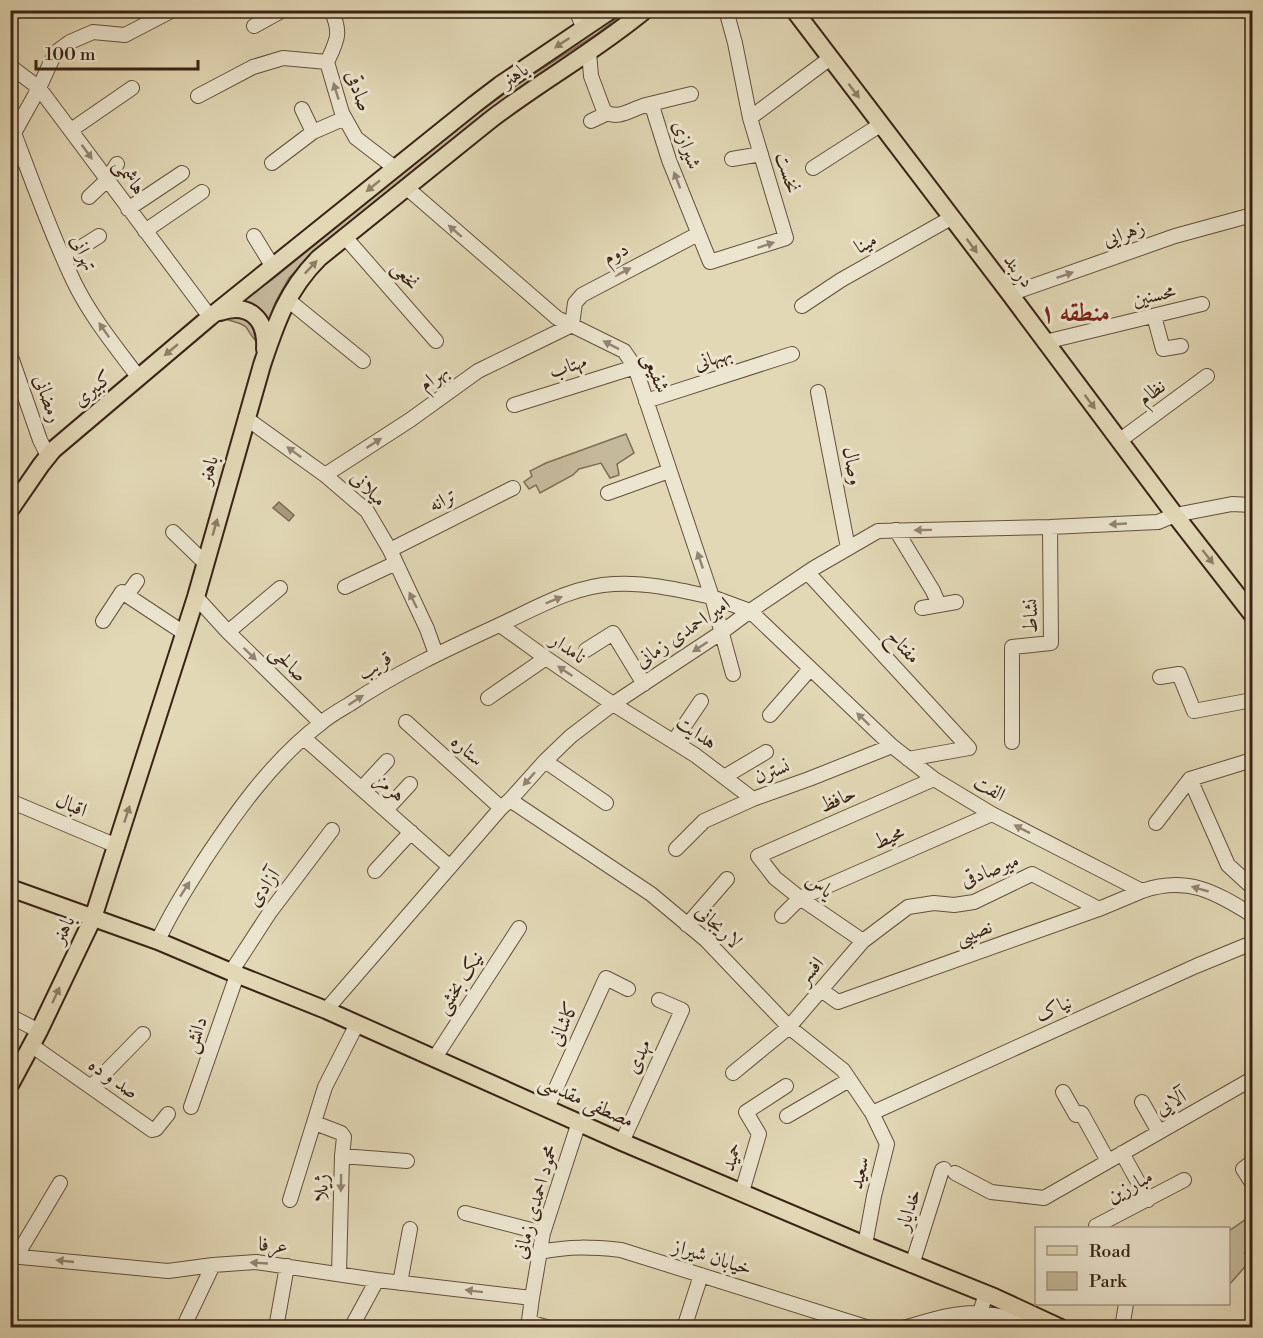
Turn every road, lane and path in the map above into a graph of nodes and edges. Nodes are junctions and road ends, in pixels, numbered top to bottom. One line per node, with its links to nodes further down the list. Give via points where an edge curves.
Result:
1 (173, 10): 9 (street)
2 (283, 10): 10 (street)
3 (331, 10): 14 (street, صادقی, via 339,30)
4 (576, 10): 11 (street)
5 (611, 10): 11 (main road, باهنر)
6 (645, 10): 12 (main road, باهنر)
7 (726, 10): 24 (street, نخست)
8 (794, 10): 13 (main road, دربند)
9 (155, 14): 16 (street, via 125,34 93,32 70,42 55,53)
10 (254, 26)
11 (584, 29): 34 (main road, باهنر, one-way to 34, via 492,91)
12 (589, 52): 22 (street, via 591,76); 38 (main road, باهنر, via 517,99)
13 (829, 58): 24 (street); 26 (main road, دربند, one-way to 26)
14 (327, 62): 19 (street, via 283,58 253,67); 23 (street, صادقی, one-way to 14)
15 (10, 66): 16 (street, هاشمی)
16 (39, 88): 27 (street, هاشمی); 29 (street)
17 (132, 88): 27 (street)
18 (691, 94): 20 (street)
19 (198, 96)
20 (646, 105): 22 (street, شیرازی, via 621,115); 45 (street, شیرازی, one-way to 20, via 653,109)
21 (302, 109): 28 (street)
22 (606, 114): 25 (street, شیرازی)
23 (345, 118): 28 (street); 34 (street, صادقی, via 356,138)
24 (750, 118): 30 (street, نخست)
25 (591, 121)
26 (880, 125): 35 (street); 43 (main road, دربند)
27 (70, 130): 37 (street, هاشمی, one-way to 37)
28 (313, 132): 32 (street)
29 (12, 134): 49 (street, تهرانی)
30 (761, 153): 31 (street); 45 (street, نخست, one-way to 30, via 710,262 786,238)
31 (732, 159)
32 (272, 163)
33 (117, 164): 37 (street)
34 (395, 168): 50 (main road, باهنر, one-way to 50)
35 (813, 168)
36 (182, 173): 41 (street)
37 (107, 180): 40 (street); 41 (street, هاشمی)
38 (406, 188): 48 (main road, باهنر); 57 (street, شفیعی, one-way to 38, via 556,318)
39 (202, 192): 44 (street)
40 (89, 197)
41 (128, 209): 44 (street, هاشمی)
42 (1252, 215): 51 (street, زهرایی, one-way to 42, via 1175,236)
43 (951, 218): 51 (main road, دربند, one-way to 51); 54 (street, مینا, via 840,280)
44 (145, 231): 55 (street, هاشمی)
45 (698, 234): 57 (street, دوم, one-way to 45, via 575,303 582,295)
46 (99, 236): 49 (street)
47 (254, 236): 50 (street)
48 (345, 237): 52 (main road, باهنر, one-way to 48, via 308,270); 58 (street, نخعی)
49 (64, 258): 67 (street, تهرانی, one-way to 49, via 100,325)
50 (273, 267): 55 (main road, باهنر)
51 (1010, 294): 59 (main road, دربند)
52 (288, 300): 63 (street); 64 (main road, باهنر)
53 (1202, 304): 56 (street, محسنین)
54 (802, 306)
55 (213, 315): 64 (main road, via 239,308 256,316 265,336); 67 (main road, کبیری, one-way to 67)
56 (1154, 316): 59 (street, محسنین); 60 (street, via 1163,349)
57 (572, 325): 65 (street, شفیعی, one-way to 57, via 624,351); 75 (street, بهرام, one-way to 57, via 478,371)
58 (436, 341)
59 (1045, 342): 72 (main road, دربند, one-way to 72)
60 (1181, 346)
61 (10, 354): 73 (street, رمضانی)
62 (792, 354): 69 (street, بهبهانی)
63 (363, 361)
64 (262, 365): 71 (main road, باهنر)
65 (635, 367): 69 (street, شفیعی); 70 (street, مهتاب)
66 (1207, 376): 72 (street, نظام)
67 (139, 378): 73 (main road, کبیری)
68 (818, 392): 84 (street, وصال)
69 (646, 401): 74 (street, شفیعی)
70 (514, 405)
71 (246, 418): 75 (street, میلانی, one-way to 71); 86 (main road, باهنر, one-way to 71)
72 (1119, 441): 80 (main road, دربند)
73 (48, 456): 79 (main road, کبیری)
74 (669, 471): 77 (street); 94 (street, شفیعی, one-way to 74)
75 (325, 475): 85 (street, میلانی, via 368,511)
76 (513, 488): 85 (street, ترانه)
77 (608, 493)
78 (1252, 505): 80 (street, امیر احمدی زمانی, via 1232,504)
79 (10, 510)
80 (1175, 515): 81 (street, امیر احمدی زمانی, one-way to 81, via 1158,522); 99 (main road, دربند, one-way to 99)
81 (1050, 527): 82 (street, امیر احمدی زمانی, one-way to 82); 121 (street, نشاط, via 1051,644 1012,647)
82 (896, 530): 84 (street, امیر احمدی زمانی, via 878,531); 96 (street)
83 (173, 531): 86 (street)
84 (848, 548): 88 (street, امیر احمدی زمانی)
85 (390, 549): 87 (street, میلانی)
86 (204, 562): 93 (main road, باهنر)
87 (396, 563): 90 (street); 106 (street, میلانی, one-way to 87)
88 (808, 573): 98 (street, امیر احمدی زمانی); 124 (street, مفتاح, via 969,748)
89 (137, 581): 92 (street)
90 (345, 587)
91 (280, 588): 104 (street)
92 (127, 595): 100 (street, via 122,592); 103 (street)
93 (196, 597): 103 (main road, باهنر); 104 (street, صالحی)
94 (712, 597): 98 (street); 101 (street, قریب, one-way to 94, via 599,585 642,584); 102 (street, شفیعی)
95 (956, 602): 96 (street)
96 (939, 605): 97 (street)
97 (922, 608)
98 (750, 611): 102 (street, امیر احمدی زمانی); 108 (street, الفت)
99 (1252, 614)
100 (103, 621)
101 (501, 625): 106 (street, قریب); 107 (street, نامدار)
102 (722, 632): 109 (street, شفیعی); 111 (street, امیر احمدی زمانی, one-way to 111)
103 (184, 633): 142 (main road, باهنر, one-way to 103)
104 (228, 633): 118 (street, صالحی, one-way to 118)
105 (586, 650): 111 (street, via 613,633)
106 (436, 654): 118 (street, قریب, one-way to 106)
107 (546, 658): 112 (street); 115 (street, نامدار, one-way to 107)
108 (810, 669): 116 (street); 122 (street, الفت, one-way to 108)
109 (734, 674)
110 (1160, 677): 113 (street, via 1179,674 1194,711)
111 (644, 684): 115 (street, امیر احمدی زمانی)
112 (488, 698)
113 (1252, 700)
114 (701, 701): 120 (street)
115 (613, 704): 120 (street, هدایت); 127 (street, امیر احمدی زمانی)
116 (770, 715)
117 (406, 722): 136 (street, ستاره)
118 (321, 723): 119 (street, قریب)
119 (304, 738): 132 (street, هرمز); 158 (street, قریب, one-way to 119, via 178,901 225,828 272,768)
120 (674, 741): 128 (street, هدایت)
121 (1012, 742)
122 (892, 746): 124 (street, الفت); 133 (street, نسترن)
123 (766, 752): 128 (street)
124 (908, 759): 129 (street, الفت)
125 (1252, 760): 130 (street)
126 (387, 761): 132 (street)
127 (545, 761): 135 (street); 136 (street, امیر احمدی زمانی, one-way to 136)
128 (724, 777): 133 (street, هدایت)
129 (934, 779): 138 (street, الفت); 144 (street, حافظ)
130 (1190, 779): 139 (street); 148 (street, via 1228,865)
131 (410, 784): 137 (street)
132 (362, 788): 137 (street, هرمز)
133 (753, 799): 143 (street, نسترن, via 704,821)
134 (10, 801): 142 (street, اقبال)
135 (606, 803)
136 (506, 804): 145 (street, امیر احمدی زمانی); 156 (street, لاریجانی, via 651,894)
137 (386, 810): 141 (street, هرمز)
138 (992, 814): 150 (street, الفت, one-way to 138); 151 (street, محیط)
139 (1156, 822)
140 (333, 830): 161 (street, آزادی, via 270,912)
141 (411, 832): 145 (street, هرمز); 146 (street)
142 (117, 846): 155 (main road, باهنر)
143 (676, 849)
144 (758, 856): 151 (street, یاس, via 775,878)
145 (450, 867): 165 (street, امیر احمدی زمانی)
146 (375, 871)
147 (727, 879): 156 (street)
148 (1252, 887)
149 (10, 888): 155 (main road, مصطفی مقدسی)
150 (1142, 891): 152 (street, نصیبی); 153 (street, one-way to 150, via 1199,887 1157,886)
151 (800, 898): 154 (street); 159 (street, یاس)
152 (1099, 909): 159 (street, میرصادقی, via 1032,874 974,902 908,907); 163 (street, نصیبی, via 838,1002)
153 (1252, 915)
154 (782, 916)
155 (93, 918): 158 (main road, مصطفی مقدسی); 170 (main road, باهنر, one-way to 155)
156 (687, 924): 168 (street, لاریجانی)
157 (519, 928): 171 (street, نیک بخشی)
158 (158, 941): 161 (main road, مصطفی مقدسی)
159 (863, 941): 163 (street, افسر)
160 (1252, 943): 182 (street, نیاک)
161 (234, 974): 165 (main road, مصطفی مقدسی); 180 (street, دانش)
162 (628, 989): 181 (street, کاشانی, via 606,978)
163 (821, 990): 168 (street, افسر)
164 (659, 1000): 188 (street, مهدی, via 682,1010)
165 (326, 1010): 167 (main road, مصطفی مقدسی)
166 (10, 1016): 170 (street, صد و ده)
167 (357, 1024): 171 (main road, مصطفی مقدسی); 186 (street, ژیلا, via 325,1087)
168 (789, 1027): 172 (street, افسر); 174 (street, لاریجانی, via 843,1070)
169 (143, 1034): 177 (street)
170 (35, 1038): 175 (main road, باهنر); 177 (street, صد و ده)
171 (434, 1059): 181 (main road, مصطفی مقدسی)
172 (733, 1073)
173 (1252, 1079): 187 (street, آلایی)
174 (849, 1080): 182 (street, لاریجانی); 184 (street)
175 (10, 1085)
176 (786, 1086): 198 (street, حمید, via 746,1112 759,1134)
177 (91, 1087): 183 (street, صد و ده, via 152,1130)
178 (1063, 1092): 192 (street, via 1076,1115 1082,1114)
179 (1142, 1102): 187 (street)
180 (191, 1107)
181 (547, 1108): 185 (main road, مصطفی مقدسی)
182 (872, 1113): 205 (street, سعید, via 887,1144)
183 (168, 1114)
184 (787, 1116)
185 (579, 1122): 188 (main road, مصطفی مقدسی); 204 (street, محمود احمدی زمانی)
186 (315, 1123): 190 (street, ژیلا, via 343,1135); 199 (street, ژیلا)
187 (1159, 1132): 189 (street, آلایی)
188 (622, 1142): 198 (main road, مصطفی مقدسی)
189 (1122, 1153): 192 (street, آلایی); 200 (street)
190 (342, 1155): 191 (street); 211 (street, ژیلا, one-way to 211)
191 (407, 1161)
192 (1108, 1161): 194 (street, آلایی, via 1044,1198 991,1192)
193 (1252, 1162): 197 (street, via 1243,1169)
194 (950, 1171): 209 (street, خدایار, via 942,1170)
195 (1184, 1180): 200 (street, مبارزین)
196 (60, 1183): 207 (street)
197 (1252, 1183)
198 (742, 1192): 205 (main road, مصطفی مقدسی)
199 (290, 1200)
200 (1148, 1200): 202 (street, مبارزین)
201 (465, 1213): 204 (street)
202 (1096, 1227)
203 (410, 1228): 214 (street)
204 (543, 1233): 206 (street, محمود احمدی زمانی)
205 (865, 1245): 209 (main road, مصطفی مقدسی)
206 (540, 1252): 212 (street, خیابان شیراز, via 582,1246 621,1250); 216 (street, محمود احمدی زمانی)
207 (13, 1256): 208 (street, عرفا, one-way to 207, via 168,1271)
208 (213, 1265): 210 (street, عرفا, one-way to 208, via 256,1262); 220 (street)
209 (912, 1265): 215 (main road, مصطفی مقدسی)
210 (287, 1266): 211 (street, عرفا); 221 (street)
211 (339, 1274): 213 (street, عرفا)
212 (701, 1275): 224 (street); 225 (street, خیابان شیراز)
213 (377, 1280): 214 (street, عرفا); 222 (street)
214 (400, 1282): 216 (street, عرفا, one-way to 214)
215 (986, 1293): 218 (street); 227 (main road, مصطفی مقدسی)
216 (532, 1298): 219 (street, محمود احمدی زمانی)
217 (1126, 1305): 228 (street)
218 (981, 1321): 226 (street, via 966,1314); 227 (street)
219 (529, 1325): 223 (street)
220 (183, 1328)
221 (276, 1328)
222 (351, 1328)
223 (549, 1328)
224 (684, 1328)
225 (869, 1328)
226 (904, 1328)
227 (1060, 1328)
228 (1122, 1328)

